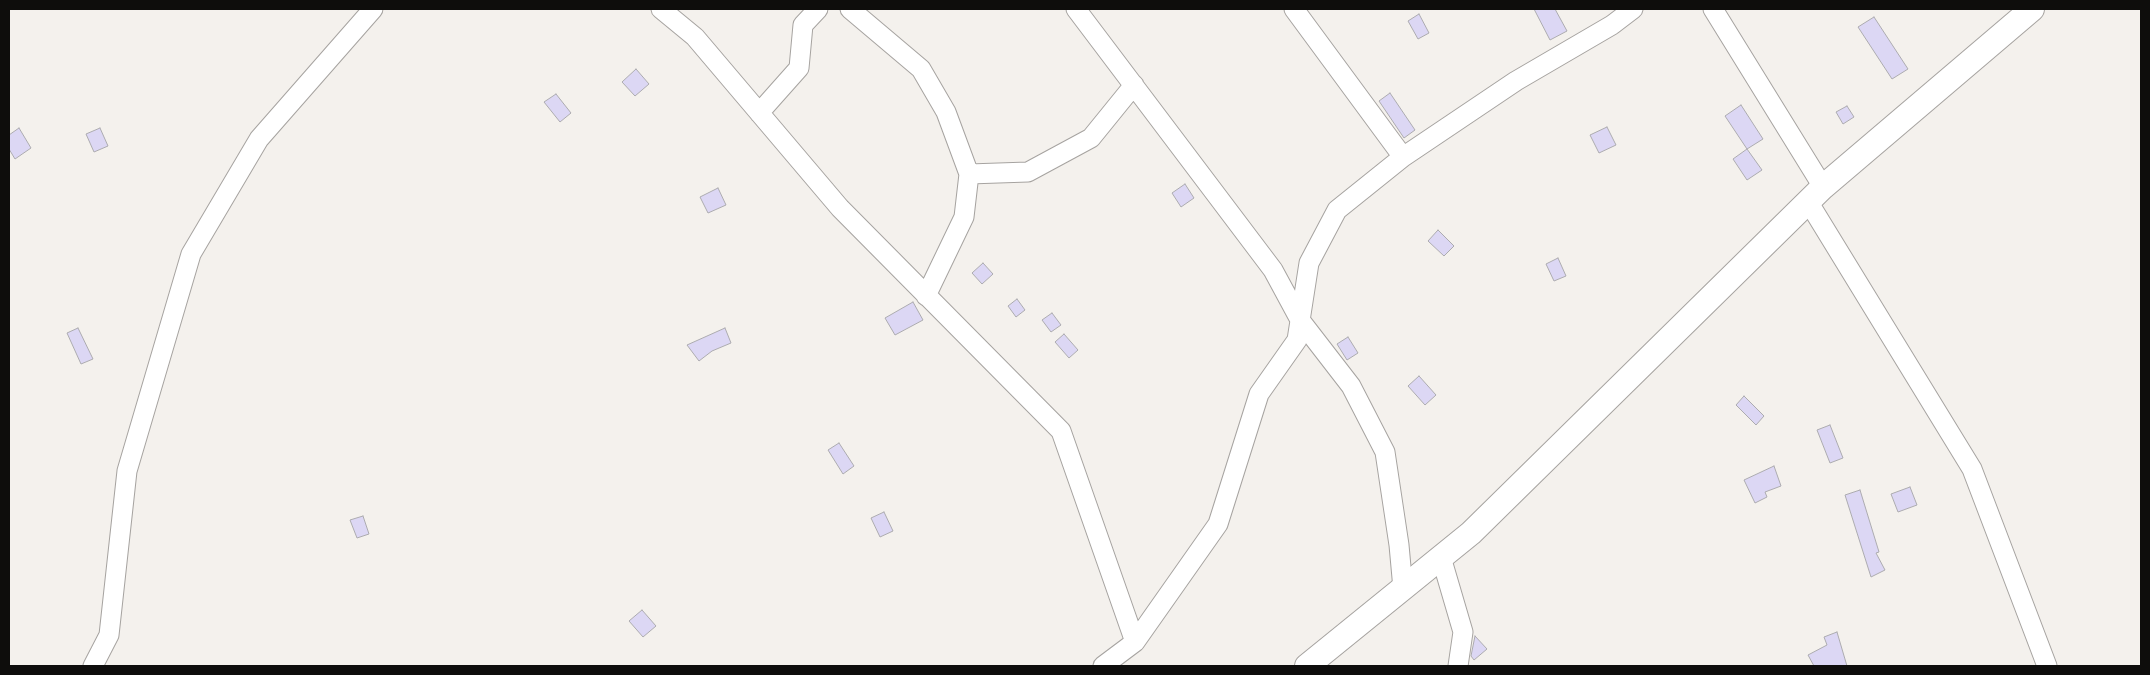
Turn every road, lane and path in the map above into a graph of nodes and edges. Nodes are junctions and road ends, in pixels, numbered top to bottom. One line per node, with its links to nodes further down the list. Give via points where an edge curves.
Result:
1 (373, 9): 20 (street, via 259,139 191,254 128,471 109,635)
2 (661, 9): 11 (street, via 695,37)
3 (818, 9): 11 (street, via 803,25 799,68)
4 (850, 9): 13 (street, via 921,69 946,112)
5 (1076, 9): 10 (street)
6 (1294, 9): 12 (street)
7 (1633, 9): 12 (street, via 1612,25 1516,81)
8 (1713, 9): 14 (street)
9 (2032, 9): 14 (street)
10 (1134, 85): 13 (street, via 1091,138 1028,172); 16 (street, via 1273,270)
11 (759, 113): 15 (street, via 840,208)
12 (1403, 157): 16 (street, via 1337,210 1309,263)
13 (969, 174): 15 (street, via 964,217)
14 (1816, 195): 17 (street, via 1471,533); 24 (street, via 1972,469)
15 (926, 296): 19 (street, via 1061,431)
16 (1300, 320): 18 (street, via 1351,386 1385,452); 19 (street, via 1297,340 1259,394 1218,524)
17 (1441, 557): 18 (street); 23 (street, via 1462,632)
18 (1402, 589): 22 (street)
19 (1135, 642): 21 (street)
20 (93, 666)
21 (1103, 666)
22 (1307, 666)
23 (1458, 666)
24 (2047, 666)

